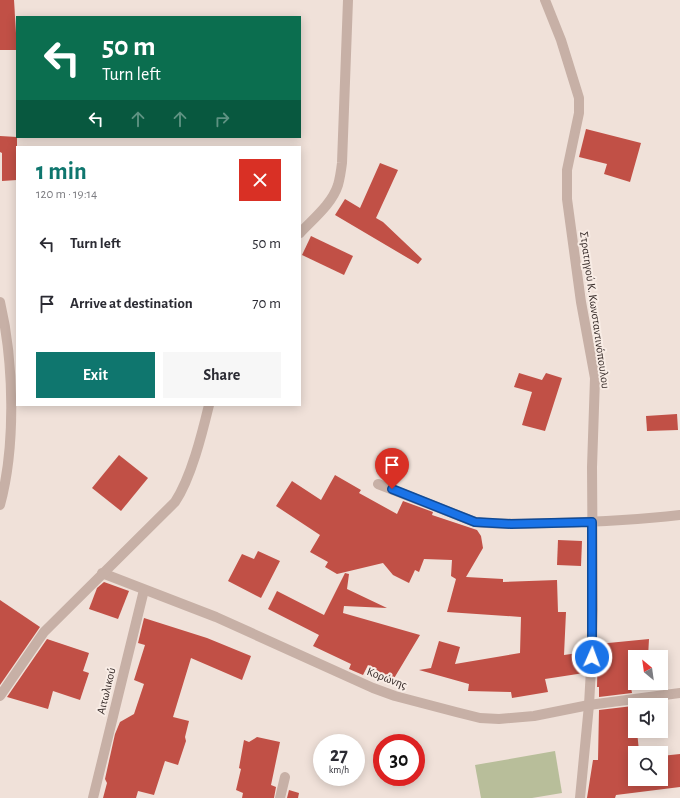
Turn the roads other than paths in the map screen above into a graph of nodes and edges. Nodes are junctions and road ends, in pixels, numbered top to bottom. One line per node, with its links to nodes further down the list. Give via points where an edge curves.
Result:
1 (348, 0): 3 (street, via 340,178 330,200)
2 (545, 0): 9 (street, Στρατηγού Κ. Κωνσταντινόπουλου, via 561,40 579,98 579,113 567,170 567,198 581,302 595,378)
3 (301, 232)
4 (0, 302): 7 (street, via 8,355 11,423 10,453)
5 (209, 406): 10 (street, via 195,456 180,495)
6 (378, 484): 9 (street, via 475,522)
7 (0, 505)
8 (680, 515): 9 (street)
9 (592, 522): 14 (street, Στρατηγού Κ. Κωνσταντινόπουλου, via 593,615)
10 (102, 573): 11 (street, Κορώνης); 13 (street, via 44,632)
11 (144, 590): 14 (street, Κορώνης, via 216,617 373,688 426,705 480,718 500,720); 16 (street, Αιτωλικού)
12 (680, 692): 14 (street, Κορώνης)
13 (0, 696)
14 (590, 705): 18 (street, Στρατηγού Κ. Κωνσταντινόπουλου)
15 (285, 777): 17 (street)
16 (93, 798)
17 (280, 798)
18 (580, 798)

